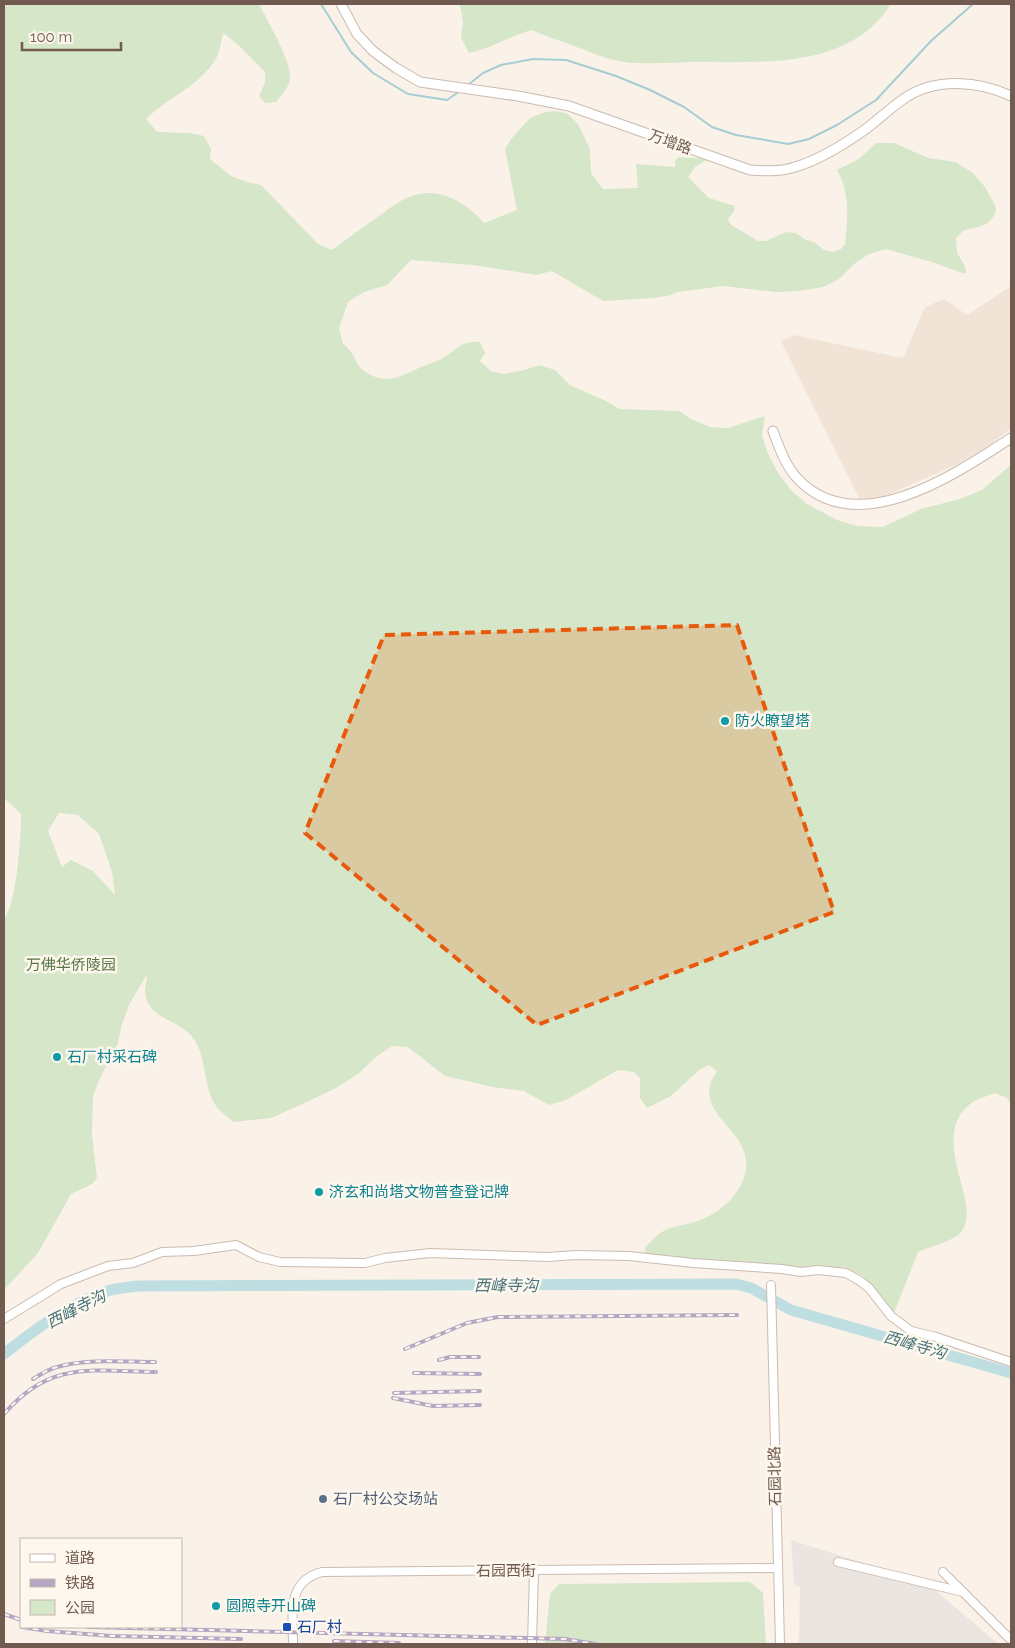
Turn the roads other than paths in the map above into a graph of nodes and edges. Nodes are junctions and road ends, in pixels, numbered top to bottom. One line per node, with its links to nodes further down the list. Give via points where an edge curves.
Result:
1 (341, 4): 2 (street, 万增路, via 358,34 373,51 420,82 569,106 750,170 774,171 795,167 822,156 861,132 906,97 927,87 950,83 980,86)
2 (1011, 96)
3 (773, 431): 4 (street, via 784,459 797,478 834,502 856,504 884,502 911,494)
4 (1011, 438)
5 (771, 1285): 9 (street, 石园北路)
6 (4, 1319): 7 (street, via 61,1284 108,1266 162,1252 236,1245 259,1257 280,1262 365,1263 430,1253 629,1256 790,1272 846,1273 869,1288 892,1316 911,1332)
7 (1011, 1362)
8 (838, 1562): 12 (street)
9 (776, 1568): 10 (street, 石园西街); 16 (street, 石园北路)
10 (534, 1570): 14 (street, 石园西街, via 322,1572 310,1575 294,1596 292,1604); 15 (street)
11 (943, 1572): 12 (street)
12 (963, 1592): 13 (street)
13 (1011, 1640)
14 (293, 1644)
15 (532, 1644)
16 (780, 1644)

